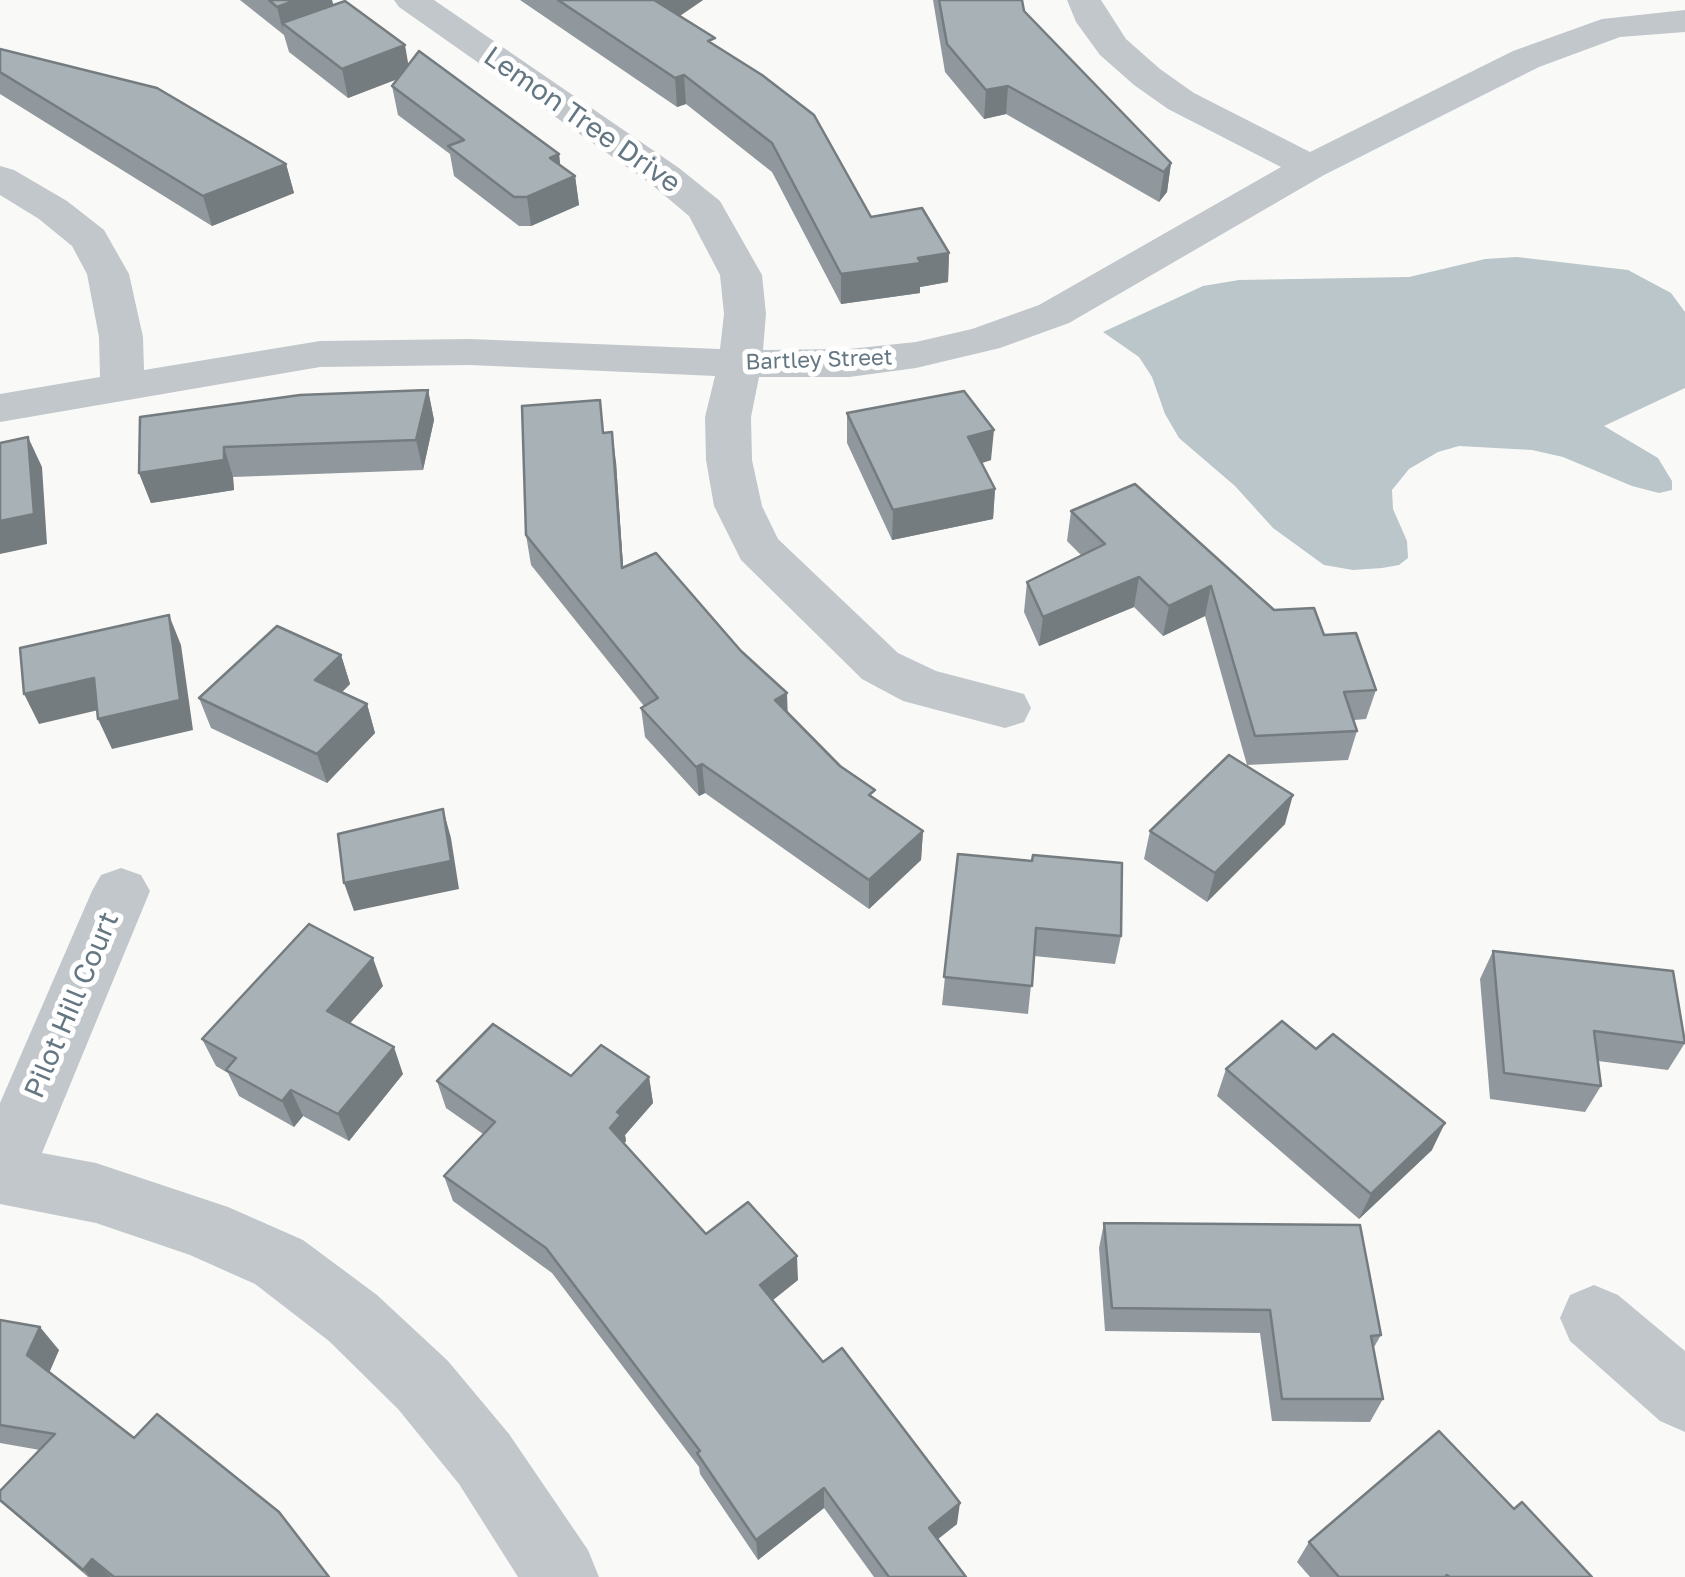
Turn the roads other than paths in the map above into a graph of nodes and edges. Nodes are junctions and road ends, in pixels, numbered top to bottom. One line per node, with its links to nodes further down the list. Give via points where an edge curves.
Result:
1 (1084, 0): 4 (street, via 1113,47 1147,77)
2 (432, 4): 6 (street, Lemon Tree Drive, via 706,210 741,275)
3 (1685, 21): 4 (street, Bartley Street, via 1615,27 1572,40)
4 (1310, 167): 6 (street, Bartley Street, via 1054,314 1002,333 850,364)
5 (0, 178): 7 (street, via 89,239 108,274 121,337)
6 (740, 364): 7 (street, Bartley Street, via 470,352 336,354); 9 (street, Lemon Tree Drive, via 728,417 729,460 738,506 758,548 880,666 922,687)
7 (122, 389): 8 (street, Bartley Street)
8 (0, 408)
9 (1005, 708)
10 (121, 891): 11 (street, Pilot Hill Court)
11 (0, 1175): 14 (street, via 96,1193 280,1262 353,1318 423,1385 484,1459)
12 (1594, 1318): 13 (street)
13 (1685, 1397)
14 (561, 1577)

